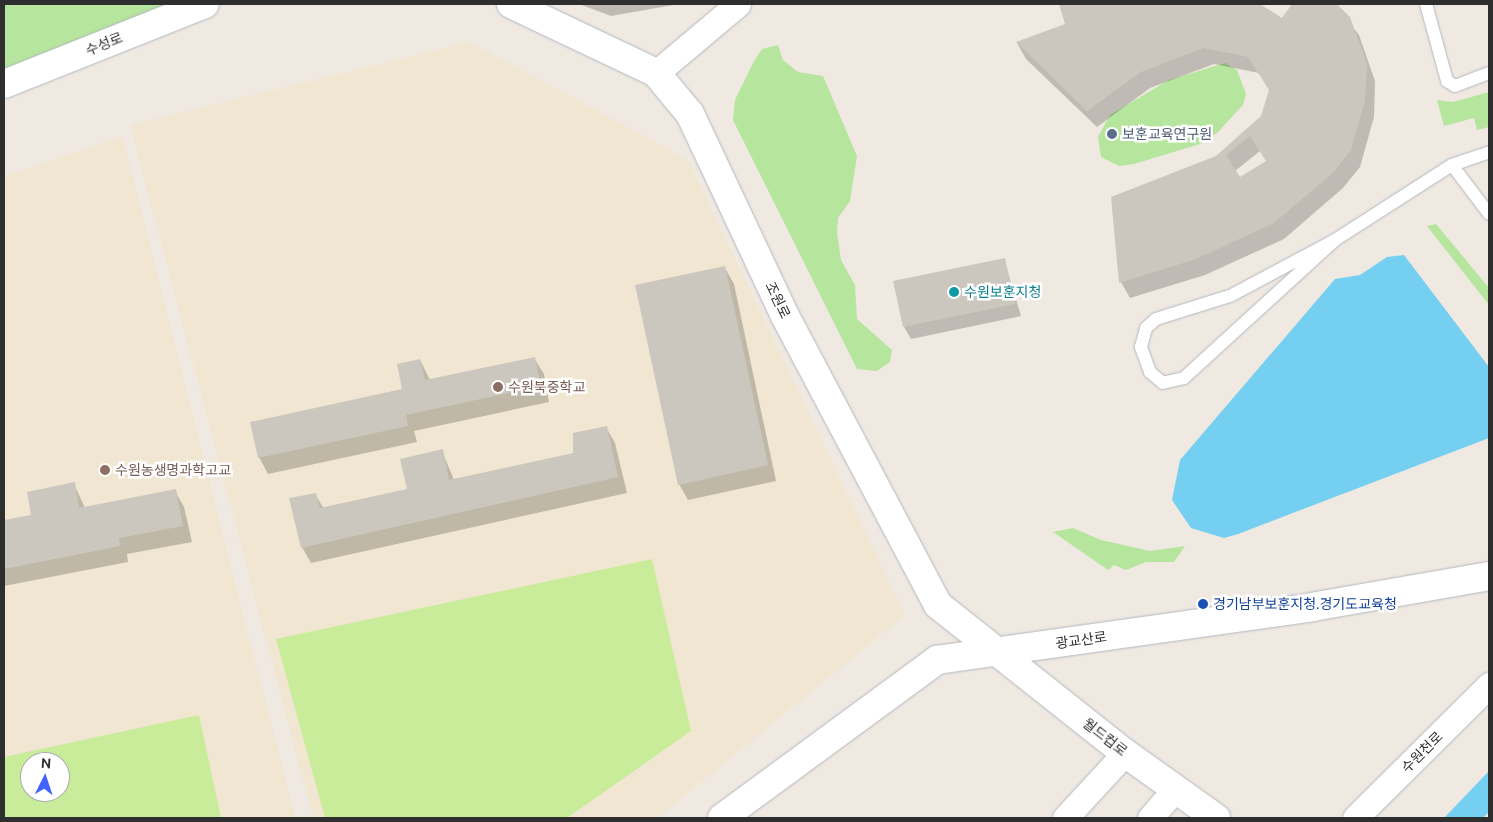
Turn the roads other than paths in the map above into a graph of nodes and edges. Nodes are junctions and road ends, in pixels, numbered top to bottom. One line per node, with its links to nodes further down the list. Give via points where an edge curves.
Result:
1 (205, 4): 7 (main road, 수성로)
2 (511, 4): 6 (main road, 조원로)
3 (734, 4): 6 (street)
4 (1426, 4): 5 (lane, via 1447,81 1455,86)
5 (1489, 72)
6 (656, 73): 13 (main road, 조원로, via 690,114 785,316 938,605)
7 (4, 84)
8 (1489, 152): 9 (lane)
9 (1452, 165): 10 (lane); 11 (lane)
10 (1489, 214)
11 (1335, 240): 11 (lane, via 1230,296 1156,319 1146,328 1141,347 1150,372 1163,383 1184,378)
12 (1489, 576): 13 (main road, 광교산로, via 1312,607)
13 (997, 652): 15 (main road, 월드컵로); 17 (main road, 광교산로, via 937,660)
14 (1489, 685): 21 (street, 수원천로)
15 (1125, 753): 16 (main road, 월드컵로); 18 (street)
16 (1175, 789): 19 (street); 20 (main road, 월드컵로)
17 (722, 818)
18 (1065, 818)
19 (1150, 818)
20 (1216, 818)
21 (1355, 818)

